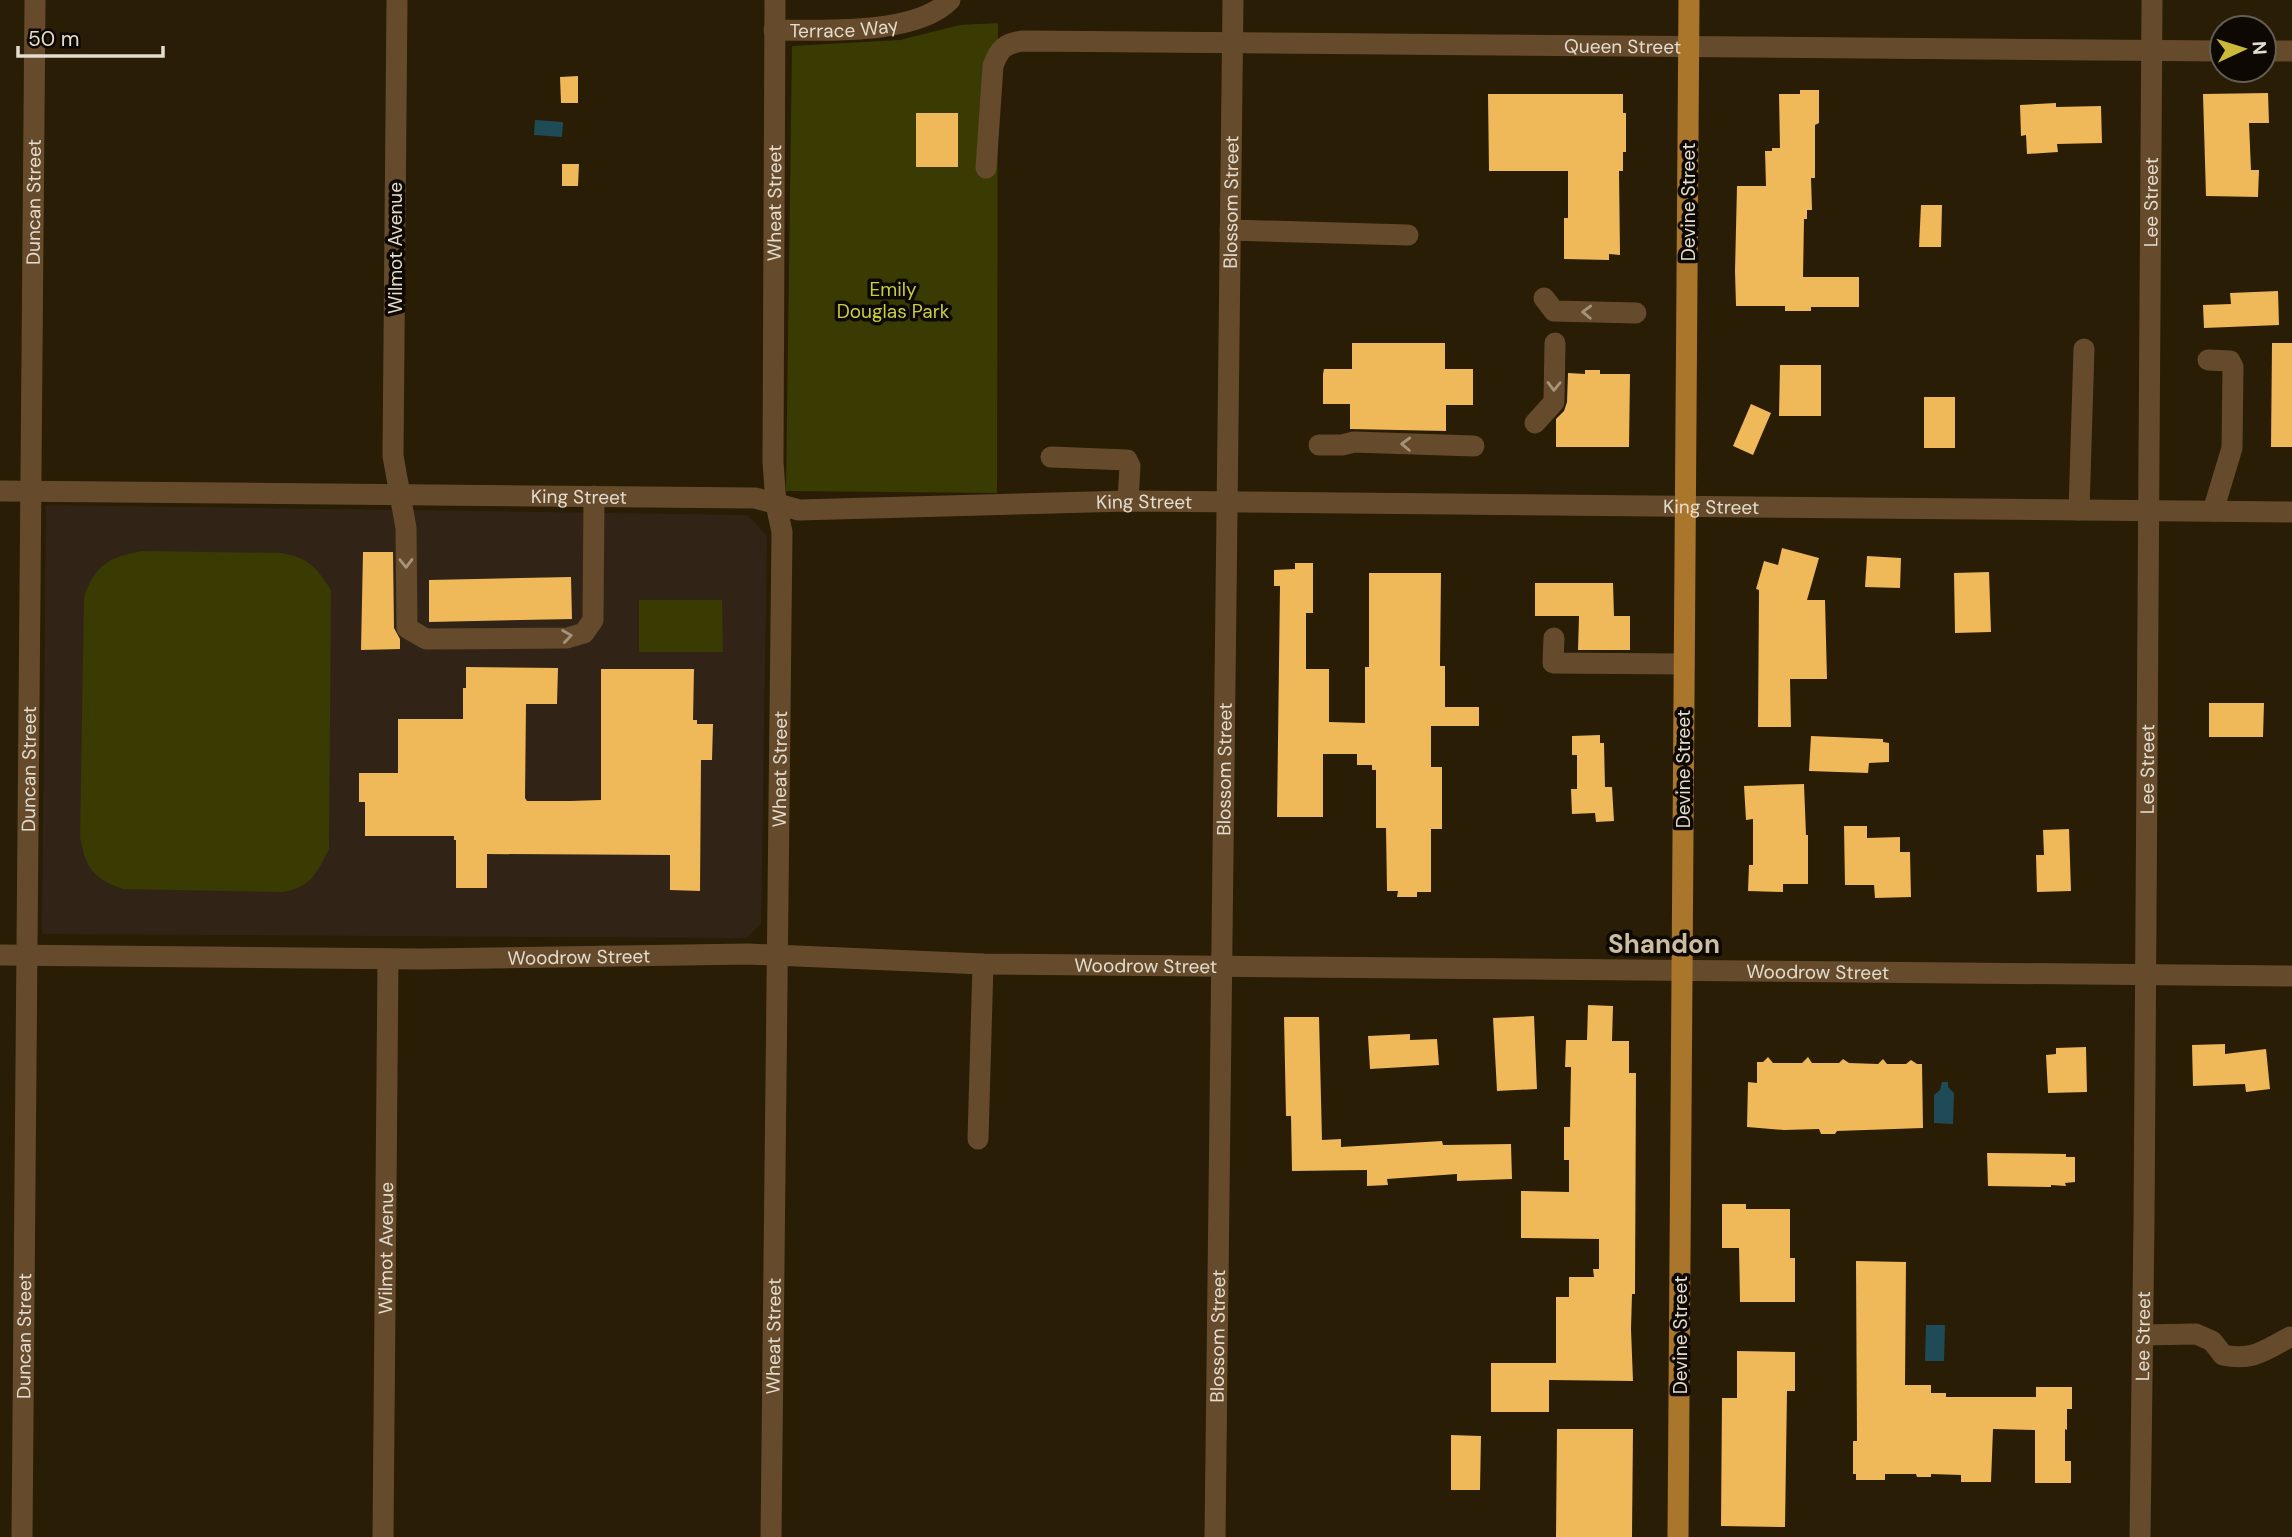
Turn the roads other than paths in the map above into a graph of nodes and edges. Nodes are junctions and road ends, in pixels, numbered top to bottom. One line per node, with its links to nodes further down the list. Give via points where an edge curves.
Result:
1 (35, 0): 26 (street, Duncan Street)
2 (397, 0): 27 (street, Wilmot Avenue, via 393,456)
3 (775, 0): 8 (street, Wheat Street)
4 (950, 0): 8 (street, Terrace Way, via 915,19 857,31)
5 (1233, 0): 9 (street, Blossom Street)
6 (1689, 0): 10 (main road, Devine Street)
7 (2152, 0): 11 (street, Lee Street)
8 (774, 30): 31 (street, Wheat Street)
9 (1233, 42): 10 (street, Queen Street); 13 (street, Queen Street, via 1023,41 1003,47 993,66); 14 (street, Blossom Street)
10 (1689, 46): 11 (street, Queen Street); 32 (main road, Devine Street)
11 (2152, 50): 12 (street, Queen Street); 34 (street, Lee Street)
12 (2208, 51)
13 (986, 169)
14 (1230, 230): 15 (street); 30 (street, Blossom Street)
15 (1408, 235)
16 (1544, 298): 17 (street, one-way to 16, via 1554,311)
17 (1636, 313)
18 (1555, 343): 21 (street, one-way to 21, via 1554,402)
19 (2084, 349): 33 (street)
20 (2208, 360): 35 (street, via 2230,361 2233,367 2232,448)
21 (1535, 422)
22 (1319, 445): 23 (street, one-way to 22)
23 (1474, 446)
24 (1051, 457): 29 (street, via 1127,460)
25 (0, 491): 26 (street, King Street)
26 (31, 492): 27 (street, King Street); 41 (street, Duncan Street)
27 (401, 495): 28 (street, King Street); 28 (street, Wilmot Avenue, one-way to 28, via 406,528 407,628 426,639 568,638 584,633 593,620)
28 (594, 496): 31 (street, King Street, via 755,498)
29 (1128, 502): 30 (street, King Street); 31 (street, King Street, via 799,510)
30 (1227, 502): 32 (street, King Street); 44 (street, Blossom Street)
31 (776, 504): 40 (street, Wheat Street, via 782,532)
32 (1685, 506): 33 (street, King Street); 38 (main road, Devine Street)
33 (2079, 510): 34 (street, King Street)
34 (2148, 511): 35 (street, King Street); 46 (street, Lee Street)
35 (2213, 511): 36 (street, King Street)
36 (2292, 512)
37 (1554, 638): 38 (street, via 1553,663)
38 (1684, 664): 45 (main road, Devine Street)
39 (0, 955): 41 (street, Woodrow Street)
40 (776, 955): 42 (street, Woodrow Street); 43 (street, Woodrow Street); 53 (street, Wheat Street)
41 (27, 956): 42 (street, Woodrow Street); 51 (street, Duncan Street)
42 (388, 959): 52 (street, Wilmot Avenue)
43 (983, 964): 44 (street, Woodrow Street); 48 (street)
44 (1222, 966): 45 (street, Woodrow Street); 54 (street, Blossom Street)
45 (1682, 970): 46 (street, Woodrow Street); 55 (main road, Devine Street)
46 (2144, 975): 47 (street, Woodrow Street); 49 (street, Lee Street)
47 (2292, 976)
48 (978, 1139)
49 (2143, 1335): 50 (street, via 2196,1334 2212,1341 2223,1355 2242,1358); 56 (street, Lee Street)
50 (2290, 1337)
51 (22, 1537)
52 (383, 1537)
53 (771, 1537)
54 (1215, 1537)
55 (1678, 1537)
56 (2140, 1537)

